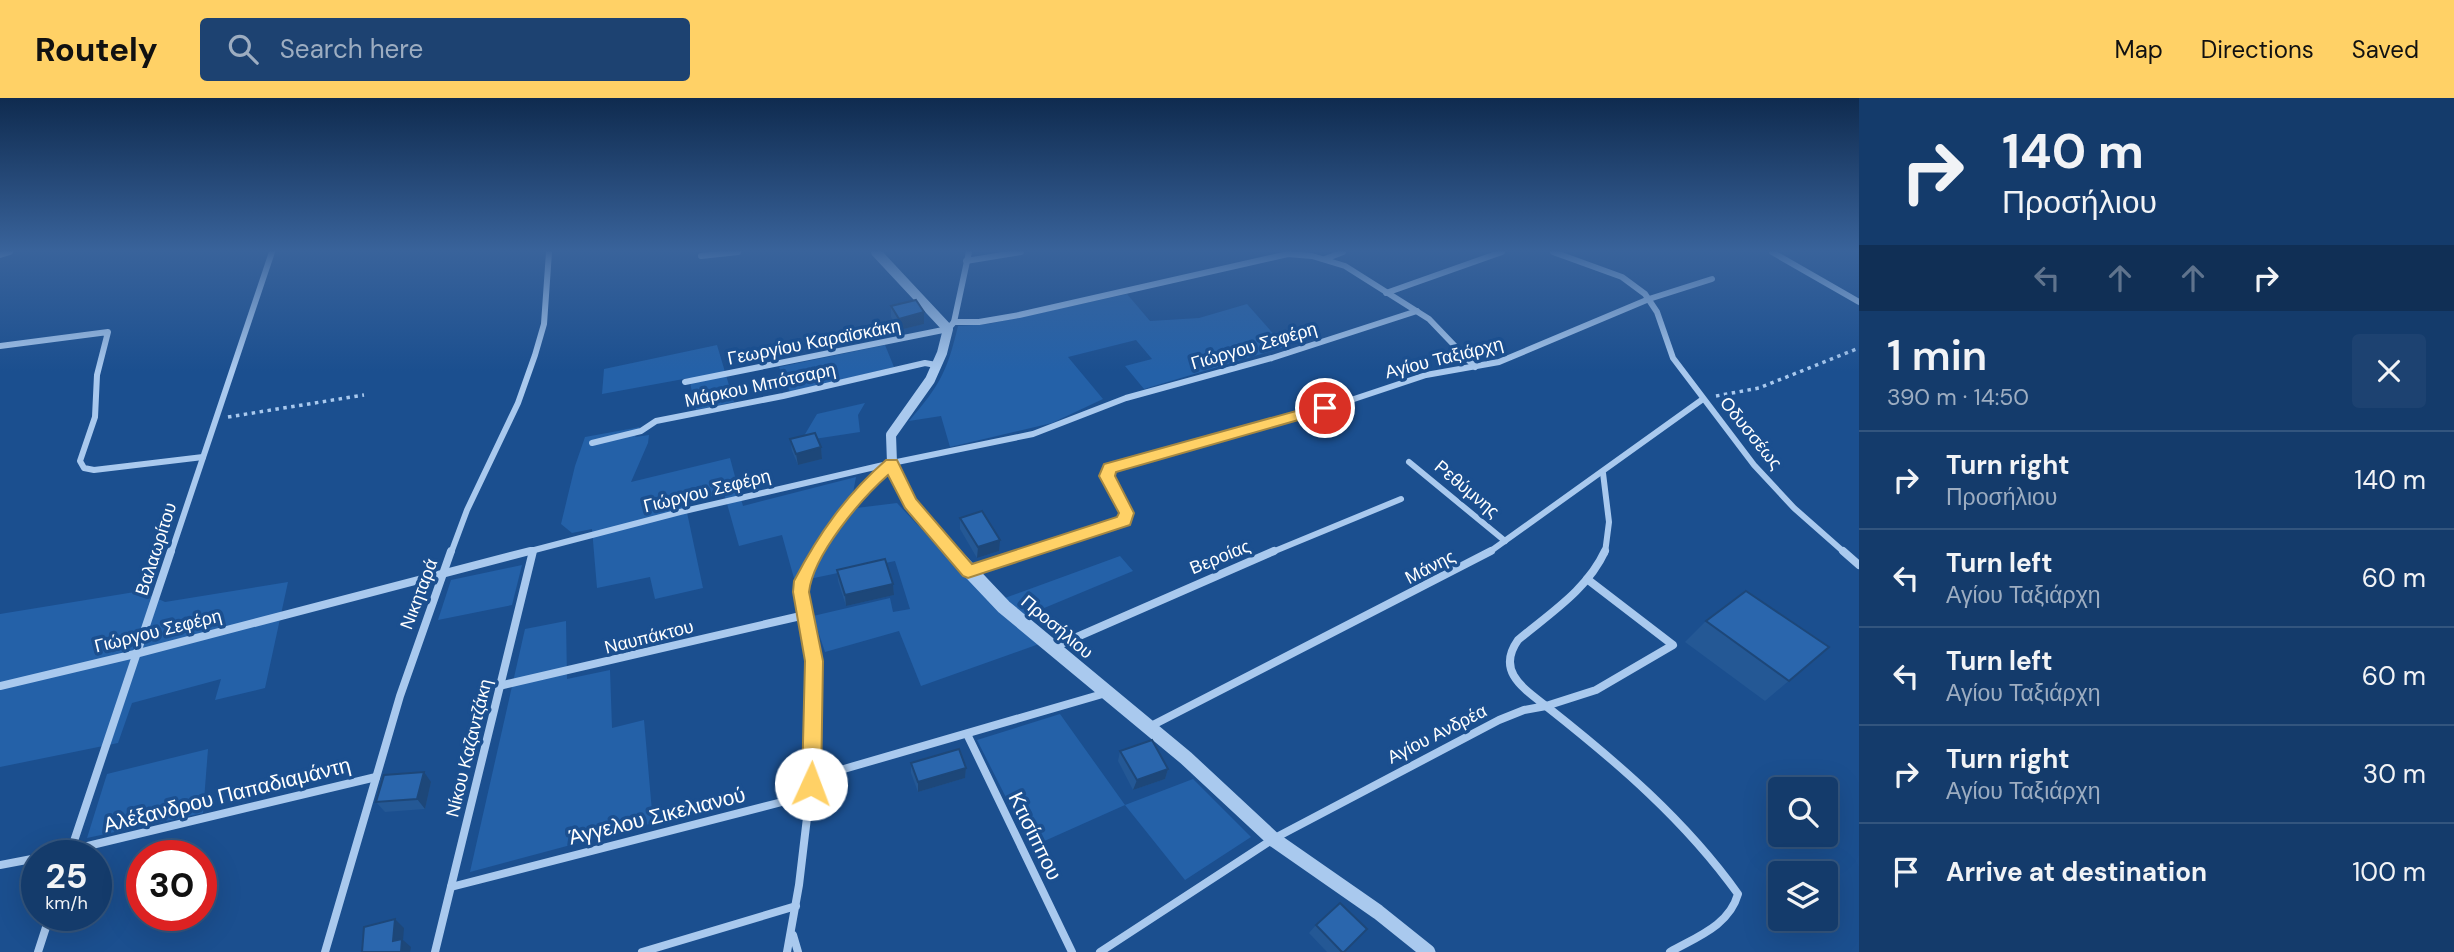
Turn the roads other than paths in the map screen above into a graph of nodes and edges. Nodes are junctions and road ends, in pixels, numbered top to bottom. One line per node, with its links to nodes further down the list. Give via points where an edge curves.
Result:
1 (259, 292): 23 (street, Βαλαωρίτου)
2 (546, 292): 32 (street, Νικηταρά, via 544,324 518,403)
3 (916, 292): 16 (street)
4 (959, 292): 16 (street)
5 (1120, 292): 16 (street, Γεωργίου Καραϊσκάκη)
6 (1389, 292): 11 (street)
7 (1639, 292): 13 (street)
8 (1672, 292): 13 (street, Αγίου Ταξιάρχη)
9 (1843, 292): 12 (street)
10 (1856, 292): 12 (street)
11 (1386, 293): 15 (street)
12 (1850, 296): 14 (street)
13 (1649, 299): 19 (street, Αγίου Ταξιάρχη, via 1511,358); 21 (street, Οδυσσέως, via 1664,343)
14 (1859, 302)
15 (1417, 311): 19 (street); 25 (street, Γιώργου Σεφέρη, via 1272,358 1119,400 1033,435)
16 (951, 326): 18 (street, Προσήλιου); 20 (street, Γεωργίου Καραϊσκάκη)
17 (0, 346): 23 (street, via 108,331 97,375 95,417 80,461 83,468)
18 (936, 365): 22 (street, Μάρκου Μπότσαρη, via 925,363 656,421 641,431); 25 (street, Προσήλιου, via 925,389 891,435)
19 (1475, 367): 31 (street, Αγίου Ταξιάρχη, via 1426,375 1342,404 1109,468 1107,476 1126,513 1124,521)
20 (685, 382)
21 (1703, 398): 26 (street, Μάνης); 30 (street, Οδυσσέως, via 1794,508)
22 (592, 443)
23 (204, 457): 36 (street, Βαλαωρίτου)
24 (1409, 462): 28 (street, Ρεθύμνης)
25 (892, 463): 29 (street, Γιώργου Σεφέρη); 31 (street, Προσήλιου, via 903,493); 34 (street, via 863,488 829,531 802,581)
26 (1603, 473): 28 (street, Μάνης); 33 (street, via 1609,530 1606,550)
27 (1401, 499): 35 (street, Βεροίας)
28 (1505, 541): 41 (street, Μάνης, via 1458,571)
29 (533, 551): 32 (street, Γιώργου Σεφέρη); 38 (street, Νίκου Καζαντζάκη)
30 (1859, 565)
31 (968, 572): 35 (street, Προσήλιου)
32 (443, 573): 36 (street, Γιώργου Σεφέρη); 43 (street, Νικηταρά)
33 (1587, 579): 40 (street, via 1510,652 1514,680); 40 (street, Αγίου Ανδρέα, via 1672,645 1611,682)
34 (805, 615): 38 (street, Ναυπάκτου); 44 (street, via 814,661)
35 (1052, 648): 39 (street, Προσήλιου)
36 (139, 653): 37 (street, Γιώργου Σεφέρη); 46 (street, Βαλαωρίτου)
37 (0, 686)
38 (499, 686): 50 (street, Νίκου Καζαντζάκη)
39 (1107, 693): 41 (street, Προσήλιου); 42 (street, Άγγελου Σικελιανού)
40 (1546, 706): 45 (street, Αγίου Ανδρέα, via 1499,720); 63 (street, via 1642,788 1723,872 1738,894 1729,914)
41 (1149, 727): 45 (street, Προσήλιου)
42 (967, 734): 44 (street, Άγγελου Σικελιανού, via 836,771); 60 (street, Κτισίππου)
43 (376, 777): 47 (street, Αλέξανδρου Παπαδιαμάντη); 55 (street, Νικηταρά)
44 (811, 784): 50 (street, Άγγελου Σικελιανού, via 782,802); 51 (street)
45 (1273, 839): 61 (street, Αγίου Ανδρέα); 62 (street, Προσήλιου)
46 (74, 840)
47 (112, 843)
48 (21, 861): 49 (street)
49 (0, 865)
50 (451, 887): 56 (street, Νίκου Καζαντζάκη)
51 (796, 906): 53 (street); 57 (street)
52 (45, 931): 54 (street)
53 (792, 934): 58 (street); 59 (street)
54 (38, 952)
55 (325, 952)
56 (435, 952)
57 (642, 952)
58 (788, 952)
59 (798, 952)
60 (1072, 952)
61 (1100, 952)
62 (1428, 952)
63 (1670, 952)

